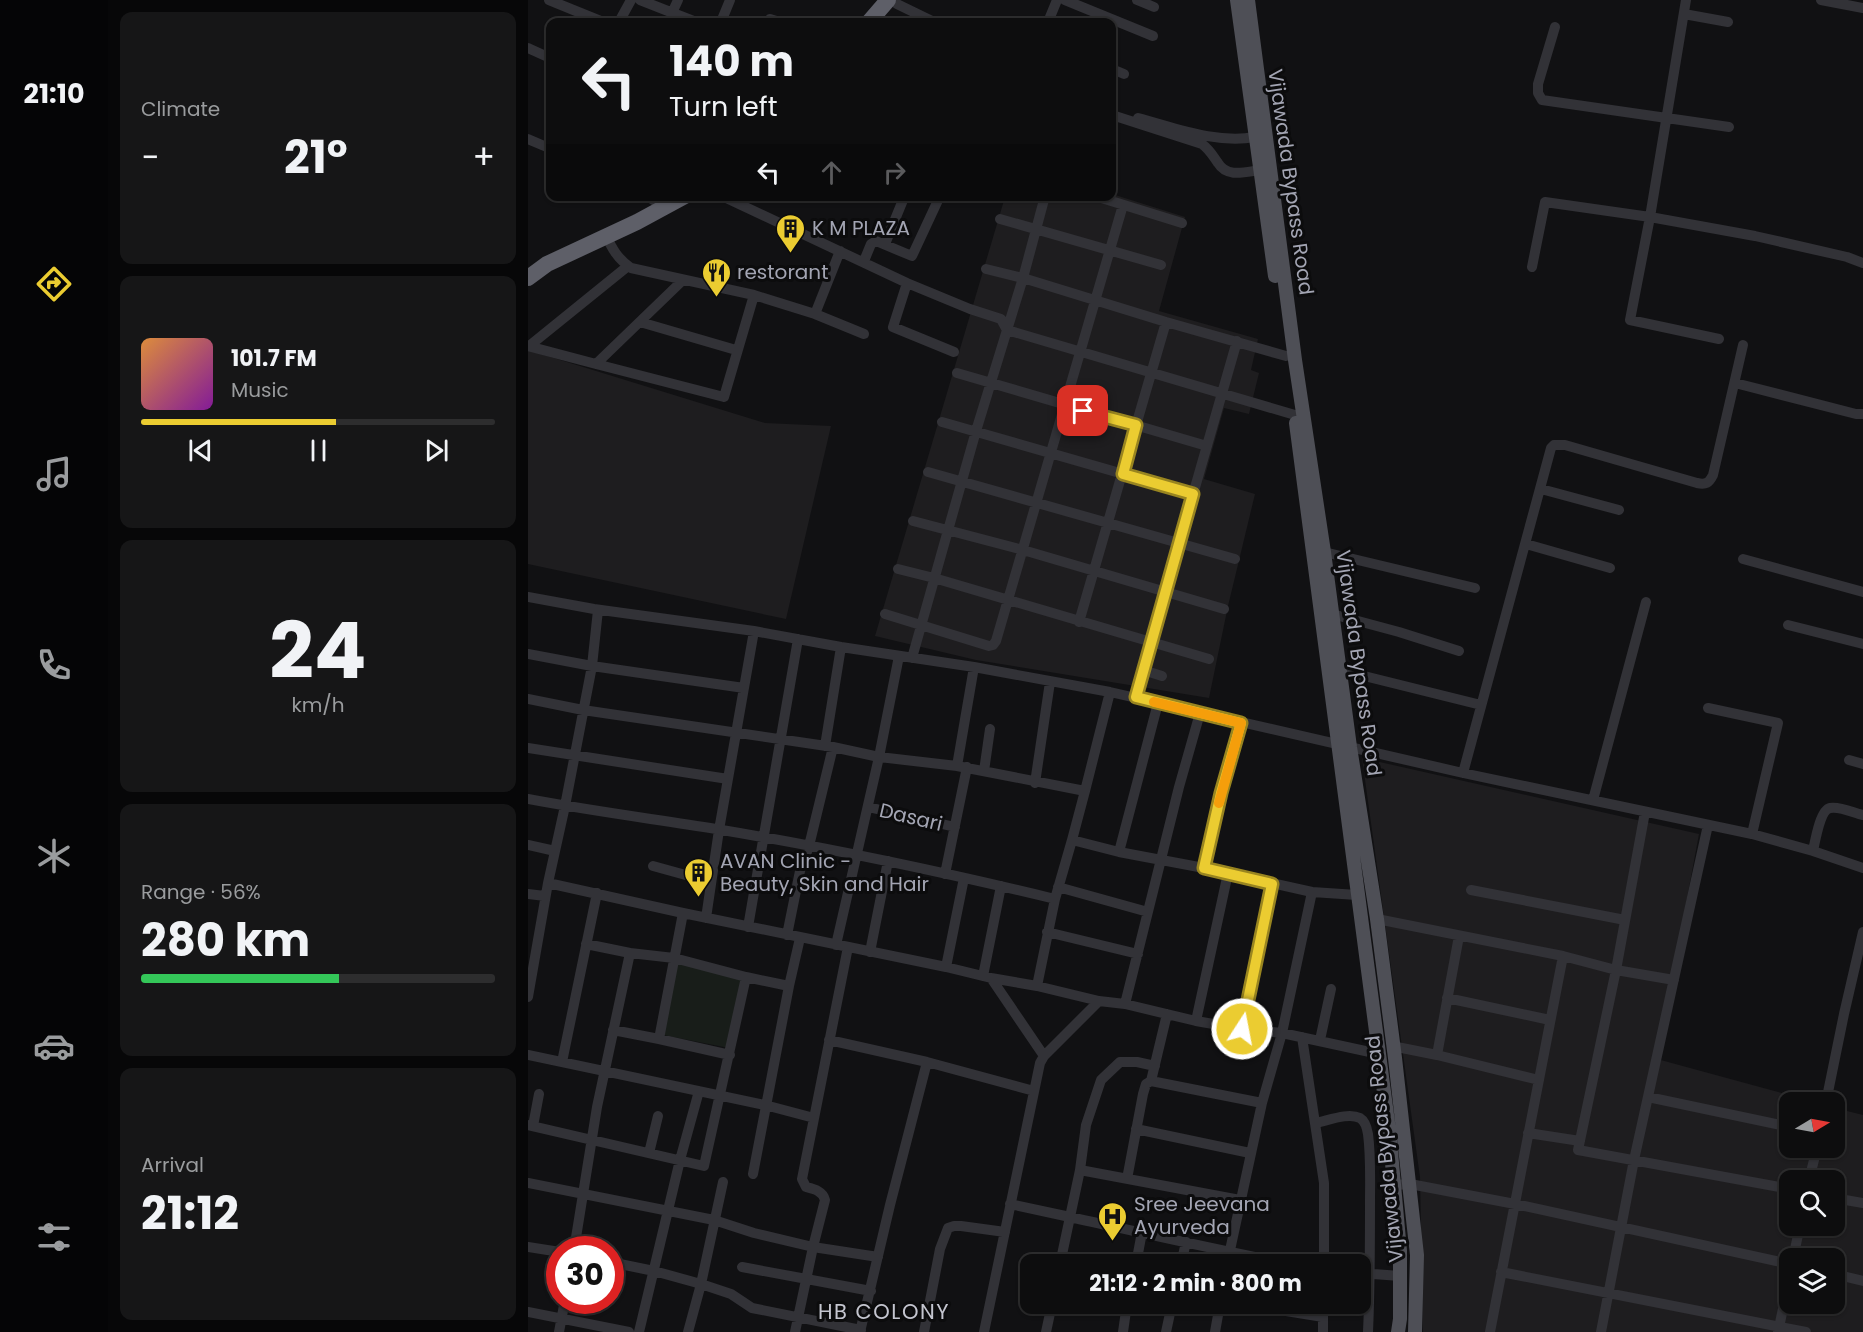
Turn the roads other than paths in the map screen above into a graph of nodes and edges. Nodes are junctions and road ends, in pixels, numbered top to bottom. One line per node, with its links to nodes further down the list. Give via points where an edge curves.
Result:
1 (549, 0): 18 (street)
2 (632, 0): 19 (street)
3 (640, 0): 16 (street)
4 (678, 0): 16 (street)
5 (730, 0): 21 (street)
6 (1057, 0): 25 (street)
7 (1065, 0): 26 (street)
8 (1137, 0): 14 (street)
9 (1237, 0): 39 (main road, Vijawada Bypass Road)
10 (1248, 0): 93 (main road, Vijawada Bypass Road)
11 (1686, 0): 17 (street)
12 (1821, 0): 15 (street)
13 (895, 1): 22 (highway); 23 (highway); 24 (street)
14 (1154, 7)
15 (1863, 8)
16 (672, 13): 20 (street)
17 (1684, 14): 28 (street); 37 (street)
18 (593, 18)
19 (621, 18)
20 (685, 18)
21 (723, 18)
22 (874, 18)
23 (884, 18)
24 (927, 18)
25 (1050, 18)
26 (1109, 18)
27 (1116, 21): 30 (street)
28 (1728, 22)
29 (1555, 27): 37 (street, via 1538,84 1542,100)
30 (1153, 36)
31 (528, 48): 32 (street)
32 (546, 56)
33 (1116, 71): 34 (street)
34 (1124, 74)
35 (1129, 115): 39 (street, via 1212,138)
36 (1116, 116): 42 (street, via 1202,144 1222,170)
37 (1666, 117): 38 (street); 51 (street)
38 (1729, 127)
39 (1256, 137): 42 (main road, Vijawada Bypass Road)
40 (528, 139): 41 (street)
41 (546, 147)
42 (1260, 170): 84 (main road, Vijawada Bypass Road)
43 (649, 201): 61 (highway)
44 (676, 201): 55 (highway)
45 (733, 201): 58 (street)
46 (903, 201): 56 (street)
47 (938, 201): 56 (street, via 912,256)
48 (1044, 201): 54 (street)
49 (1111, 201): 50 (street)
50 (1123, 205): 53 (street); 57 (street)
51 (1650, 217): 60 (street, via 1755,236); 64 (street, via 1545,202); 77 (street, via 1630,320)
52 (1000, 219): 54 (street)
53 (1182, 223)
54 (1036, 230): 57 (street); 67 (street)
55 (606, 235): 62 (street, via 612,249); 66 (highway, via 547,264)
56 (885, 244): 59 (street, via 873,242)
57 (1110, 250): 63 (street); 71 (street)
58 (840, 251): 59 (street); 72 (street)
59 (864, 261): 69 (street)
60 (1863, 263)
61 (528, 266)
62 (628, 266): 68 (street); 80 (street)
63 (1161, 266)
64 (1532, 267)
65 (986, 269): 67 (street)
66 (528, 278)
67 (1023, 279): 71 (street); 75 (street)
68 (683, 280): 70 (street); 73 (street)
69 (908, 283): 75 (street, via 1001,320); 82 (street, via 893,327)
70 (754, 295): 72 (street); 81 (street)
71 (1095, 301): 74 (street); 83 (street)
72 (815, 314): 76 (street)
73 (640, 322): 81 (street); 85 (street)
74 (1166, 322): 78 (street); 87 (street)
75 (1007, 330): 83 (street); 88 (street)
76 (864, 334)
77 (1719, 339)
78 (1237, 341): 84 (street); 90 (street)
79 (1743, 345): 89 (street)
80 (529, 346): 85 (street)
81 (736, 350): 85 (street, via 724,397)
82 (954, 352)
83 (1080, 352): 87 (street); 91 (street)
84 (1286, 356): 93 (main road, Vijawada Bypass Road)
85 (596, 364)
86 (957, 373): 88 (street)
87 (1151, 373): 90 (street); 95 (street)
88 (991, 383): 91 (street); 96 (street)
89 (1735, 383): 92 (street); 102 (street, via 1713,475 1707,484 1559,444 1551,448)
90 (1222, 394): 93 (street); 97 (street)
91 (1066, 406): 95 (street); 98 (street)
92 (1863, 414)
93 (1299, 415): 112 (main road, Vijawada Bypass Road); 162 (main road, Vijawada Bypass Road)
94 (942, 422): 96 (street)
95 (1136, 425): 97 (street); 100 (street)
96 (976, 431): 98 (street); 101 (street)
97 (1207, 446): 103 (street)
98 (1052, 454): 100 (street); 104 (street)
99 (928, 472): 101 (street)
100 (1123, 474): 103 (street); 107 (street)
101 (962, 482): 104 (street); 108 (street)
102 (1541, 489): 105 (street); 110 (street)
103 (1193, 494): 109 (street)
104 (1036, 504): 107 (street); 111 (street)
105 (1619, 510)
106 (913, 521): 108 (street)
107 (1108, 524): 109 (street); 117 (street)
108 (949, 530): 111 (street); 118 (street)
109 (1179, 544): 114 (street); 120 (street)
110 (1526, 544): 115 (street); 153 (street)
111 (1023, 550): 117 (street); 123 (street)
112 (1324, 552): 119 (street); 128 (main road, Vijawada Bypass Road)
113 (1743, 559): 121 (street)
114 (1235, 560)
115 (1610, 568)
116 (898, 570): 118 (street)
117 (1093, 571): 120 (street); 129 (street)
118 (934, 578): 123 (street); 130 (street)
119 (1475, 588)
120 (1165, 592): 125 (street); 135 (street)
121 (1863, 592)
122 (528, 597): 126 (street)
123 (1008, 601): 129 (street); 130 (street, via 993,645)
124 (1646, 602): 175 (street)
125 (1224, 609)
126 (598, 610): 132 (street); 142 (street)
127 (885, 614): 130 (street)
128 (1332, 615): 137 (street); 145 (main road, Vijawada Bypass Road)
129 (1079, 622): 135 (street)
130 (921, 625): 140 (street)
131 (1788, 625): 134 (street)
132 (754, 631): 133 (street); 148 (street)
133 (798, 639): 136 (street); 160 (street)
134 (1863, 642)
135 (1150, 643): 141 (street); 144 (street)
136 (841, 647): 139 (street); 161 (street)
137 (1459, 651)
138 (528, 654): 142 (street)
139 (899, 656): 140 (street); 165 (street)
140 (912, 658): 143 (street)
141 (1209, 659)
142 (592, 666): 148 (street); 155 (street)
143 (974, 667): 147 (street); 168 (street)
144 (1143, 670): 146 (street); 150 (street)
145 (1340, 670): 153 (street); 162 (main road, Vijawada Bypass Road)
146 (1162, 676)
147 (1050, 682): 149 (street); 172 (street)
148 (744, 688): 159 (street)
149 (1110, 692): 150 (street); 173 (street)
150 (1136, 697): 152 (street)
151 (528, 699): 155 (street)
152 (1158, 703): 156 (street); 190 (street)
153 (1481, 705): 170 (street)
154 (1708, 708): 183 (street, via 1778,723)
155 (583, 710): 159 (street); 164 (street)
156 (1200, 713): 157 (street); 192 (street)
157 (1241, 723): 162 (street); 195 (street)
158 (990, 729): 169 (street)
159 (736, 733): 160 (street); 171 (street)
160 (782, 740): 161 (street); 184 (street)
161 (829, 746): 165 (street); 187 (street)
162 (1344, 746): 170 (street); 209 (main road, Vijawada Bypass Road); 215 (main road, Vijawada Bypass Road)
163 (528, 748): 164 (street)
164 (574, 756): 171 (street); 176 (street)
165 (879, 757): 168 (street); 177 (street)
166 (1849, 760): 167 (street)
167 (1863, 764)
168 (962, 766): 169 (street); 181 (street)
169 (984, 771): 172 (street)
170 (1463, 773): 175 (street)
171 (728, 779): 182 (street)
172 (1035, 783): 173 (street)
173 (1085, 791): 185 (street)
174 (528, 799): 176 (street)
175 (1593, 800): 178 (street)
176 (565, 806): 182 (street); 188 (street)
177 (868, 807): 181 (street, Dasari); 191 (street)
178 (1645, 812): 180 (street); 216 (street)
179 (1863, 815): 189 (street, via 1839,808 1825,810)
180 (1708, 825): 183 (street); 235 (street)
181 (955, 827): 198 (street)
182 (719, 830): 184 (street); 200 (street)
183 (1752, 834): 189 (street)
184 (762, 838): 187 (street); 217 (street)
185 (1072, 840): 190 (street); 204 (street)
186 (528, 845): 188 (street)
187 (809, 846): 191 (street); 220 (street)
188 (555, 851): 201 (street)
189 (1813, 851): 196 (street)
190 (1119, 852): 192 (street)
191 (857, 855): 193 (street); 224 (street)
192 (1161, 860): 195 (street); 212 (street)
193 (888, 861): 198 (street); 226 (street)
194 (653, 866): 200 (street)
195 (1204, 868): 197 (street)
196 (1863, 868)
197 (1228, 873): 202 (street); 245 (street)
198 (945, 874): 199 (street)
199 (964, 878): 203 (street); 231 (street)
200 (711, 882): 214 (street)
201 (548, 883): 207 (street); 210 (street)
202 (1272, 884): 206 (street); 246 (street)
203 (1001, 886): 211 (street); 233 (street)
204 (1058, 887): 211 (street); 212 (street)
205 (1471, 890): 216 (street)
206 (1312, 892): 209 (street); 248 (street)
207 (597, 893): 213 (street); 223 (street)
208 (528, 894): 210 (street)
209 (1357, 895): 254 (main road, Vijawada Bypass Road)
210 (545, 896): 225 (street)
211 (1055, 899): 218 (street)
212 (1148, 912): 228 (street)
213 (683, 913): 214 (street); 230 (street)
214 (706, 918): 217 (street)
215 (1377, 919): 221 (street); 253 (main road, Vijawada Bypass Road)
216 (1625, 920): 232 (street)
217 (748, 927): 220 (street)
218 (1047, 932): 228 (street); 237 (street)
219 (1863, 932): 267 (street)
220 (787, 935): 222 (street)
221 (1459, 936): 229 (street); 240 (street)
222 (800, 938): 224 (street); 236 (street)
223 (586, 944): 227 (street); 259 (street)
224 (842, 946): 226 (street); 251 (street)
225 (532, 947): 239 (street)
226 (870, 952): 231 (street)
227 (630, 953): 230 (street); 247 (street)
228 (1138, 954): 242 (street)
229 (1563, 956): 232 (street); 244 (street)
230 (674, 958): 234 (street); 250 (street)
231 (946, 967): 233 (street)
232 (1616, 970): 235 (street); 281 (street)
233 (987, 977): 237 (street); 257 (street)
234 (746, 978): 236 (street); 256 (street)
235 (1674, 980): 270 (street)
236 (789, 986): 272 (street)
237 (1037, 986): 241 (street)
238 (1330, 989): 252 (street)
239 (528, 995)
240 (1448, 998): 244 (street); 258 (street)
241 (1099, 1001): 242 (street); 257 (street)
242 (1125, 1004): 243 (street)
243 (1167, 1014): 245 (street); 261 (street)
244 (1550, 1020): 263 (street)
245 (1196, 1021): 246 (street)
246 (1242, 1029): 248 (street)
247 (613, 1030): 250 (street); 262 (street)
248 (1282, 1033): 249 (street); 271 (street)
249 (1302, 1037): 252 (street); 275 (street)
250 (659, 1039): 256 (street)
251 (829, 1040): 260 (street); 274 (street)
252 (1320, 1040): 254 (street)
253 (1392, 1046): 258 (street); 291 (main road, Vijawada Bypass Road)
254 (1379, 1054): 292 (main road, Vijawada Bypass Road)
255 (528, 1055): 259 (street)
256 (730, 1055): 269 (street)
257 (1044, 1056): 265 (street)
258 (1437, 1056): 263 (street)
259 (562, 1062): 262 (street)
260 (927, 1062): 265 (street); 318 (street)
261 (1155, 1066): 264 (street); 286 (street, via 1120,1062 1101,1080 1086,1125)
262 (604, 1071): 266 (street); 280 (street)
263 (1539, 1080): 279 (street)
264 (1151, 1081): 271 (street); 278 (street, via 1146,1084)
265 (1034, 1090): 298 (street)
266 (699, 1091): 269 (street); 284 (street)
267 (1828, 1092)
268 (539, 1094): 277 (street)
269 (721, 1095): 272 (street); 284 (street, via 704,1166)
270 (1648, 1097): 276 (street); 285 (street)
271 (1262, 1103): 282 (street)
272 (765, 1105): 274 (street); 287 (street)
273 (658, 1116): 283 (street)
274 (814, 1118): 308 (street, via 802,1179 806,1187 820,1192 825,1200)
275 (1315, 1123): 316 (street, via 1324,1183); 317 (street, via 1357,1117 1365,1124 1370,1169)
276 (1779, 1125)
277 (530, 1126): 280 (street)
278 (1136, 1129): 282 (street); 288 (street)
279 (1528, 1133): 281 (street); 299 (street)
280 (593, 1140): 283 (street); 294 (street)
281 (1580, 1141): 285 (street, via 1578,1150)
282 (1250, 1152): 295 (street)
283 (649, 1153): 284 (street)
284 (680, 1160): 300 (street)
285 (1634, 1160): 293 (street); 303 (street)
286 (1080, 1170): 288 (street); 301 (street)
287 (753, 1174)
288 (1128, 1179): 295 (street)
289 (723, 1182): 302 (street)
290 (528, 1183): 294 (street)
291 (1410, 1184): 292 (street); 299 (street); 360 (main road, Vijawada Bypass Road, via 1417,1255)
292 (1394, 1185): 325 (main road, Vijawada Bypass Road)
293 (1779, 1187)
294 (584, 1194): 300 (street); 306 (street)
295 (1240, 1200): 311 (street)
296 (1845, 1200): 297 (street)
297 (1863, 1203)
298 (1010, 1204): 301 (street); 304 (street)
299 (1515, 1204): 303 (street); 323 (street)
300 (668, 1210): 302 (street); 322 (street)
301 (1070, 1217): 305 (street); 312 (street)
302 (714, 1220): 308 (street); 329 (street)
303 (1621, 1227): 319 (street); 331 (street)
304 (1005, 1232): 351 (street, via 948,1228 940,1249); 352 (street)
305 (1142, 1232): 307 (street); 313 (street)
306 (576, 1236)
307 (1186, 1242): 311 (street); 314 (street)
308 (813, 1246): 318 (street); 327 (street)
309 (528, 1247): 310 (street)
310 (546, 1250)
311 (1229, 1253): 315 (street)
312 (1062, 1254)
313 (1138, 1254)
314 (1183, 1254)
315 (1235, 1254)
316 (1324, 1254)
317 (1366, 1254)
318 (878, 1257): 330 (street)
319 (1779, 1262)
320 (624, 1265): 322 (street)
321 (742, 1267): 327 (street)
322 (654, 1271): 329 (street); 348 (street)
323 (1501, 1272): 331 (street); 361 (street)
324 (1371, 1274): 325 (street)
325 (1400, 1276): 359 (main road, Vijawada Bypass Road)
326 (1845, 1277): 328 (street)
327 (806, 1279): 330 (street); 341 (street)
328 (1863, 1281)
329 (701, 1284): 341 (street, via 731,1294 752,1308); 349 (street)
330 (871, 1291): 345 (street)
331 (1608, 1293): 344 (street); 362 (street)
332 (528, 1312): 343 (street)
333 (562, 1314): 343 (street)
334 (1050, 1314): 353 (street)
335 (1125, 1314): 354 (street)
336 (1170, 1314): 355 (street)
337 (1218, 1314): 356 (street)
338 (1304, 1314): 342 (street)
339 (1367, 1314): 358 (street)
340 (1782, 1314): 344 (street)
341 (799, 1317): 345 (street); 350 (street)
342 (1323, 1317): 357 (street)
343 (561, 1319): 346 (street); 347 (street)
344 (1779, 1329): 363 (street)
345 (860, 1331)
346 (559, 1332)
347 (629, 1332)
348 (639, 1332)
349 (688, 1332)
350 (795, 1332)
351 (924, 1332)
352 (984, 1332)
353 (1046, 1332)
354 (1122, 1332)
355 (1166, 1332)
356 (1215, 1332)
357 (1323, 1332)
358 (1368, 1332)
359 (1398, 1332)
360 (1415, 1332)
361 (1490, 1332)
362 (1601, 1332)
363 (1806, 1332)

